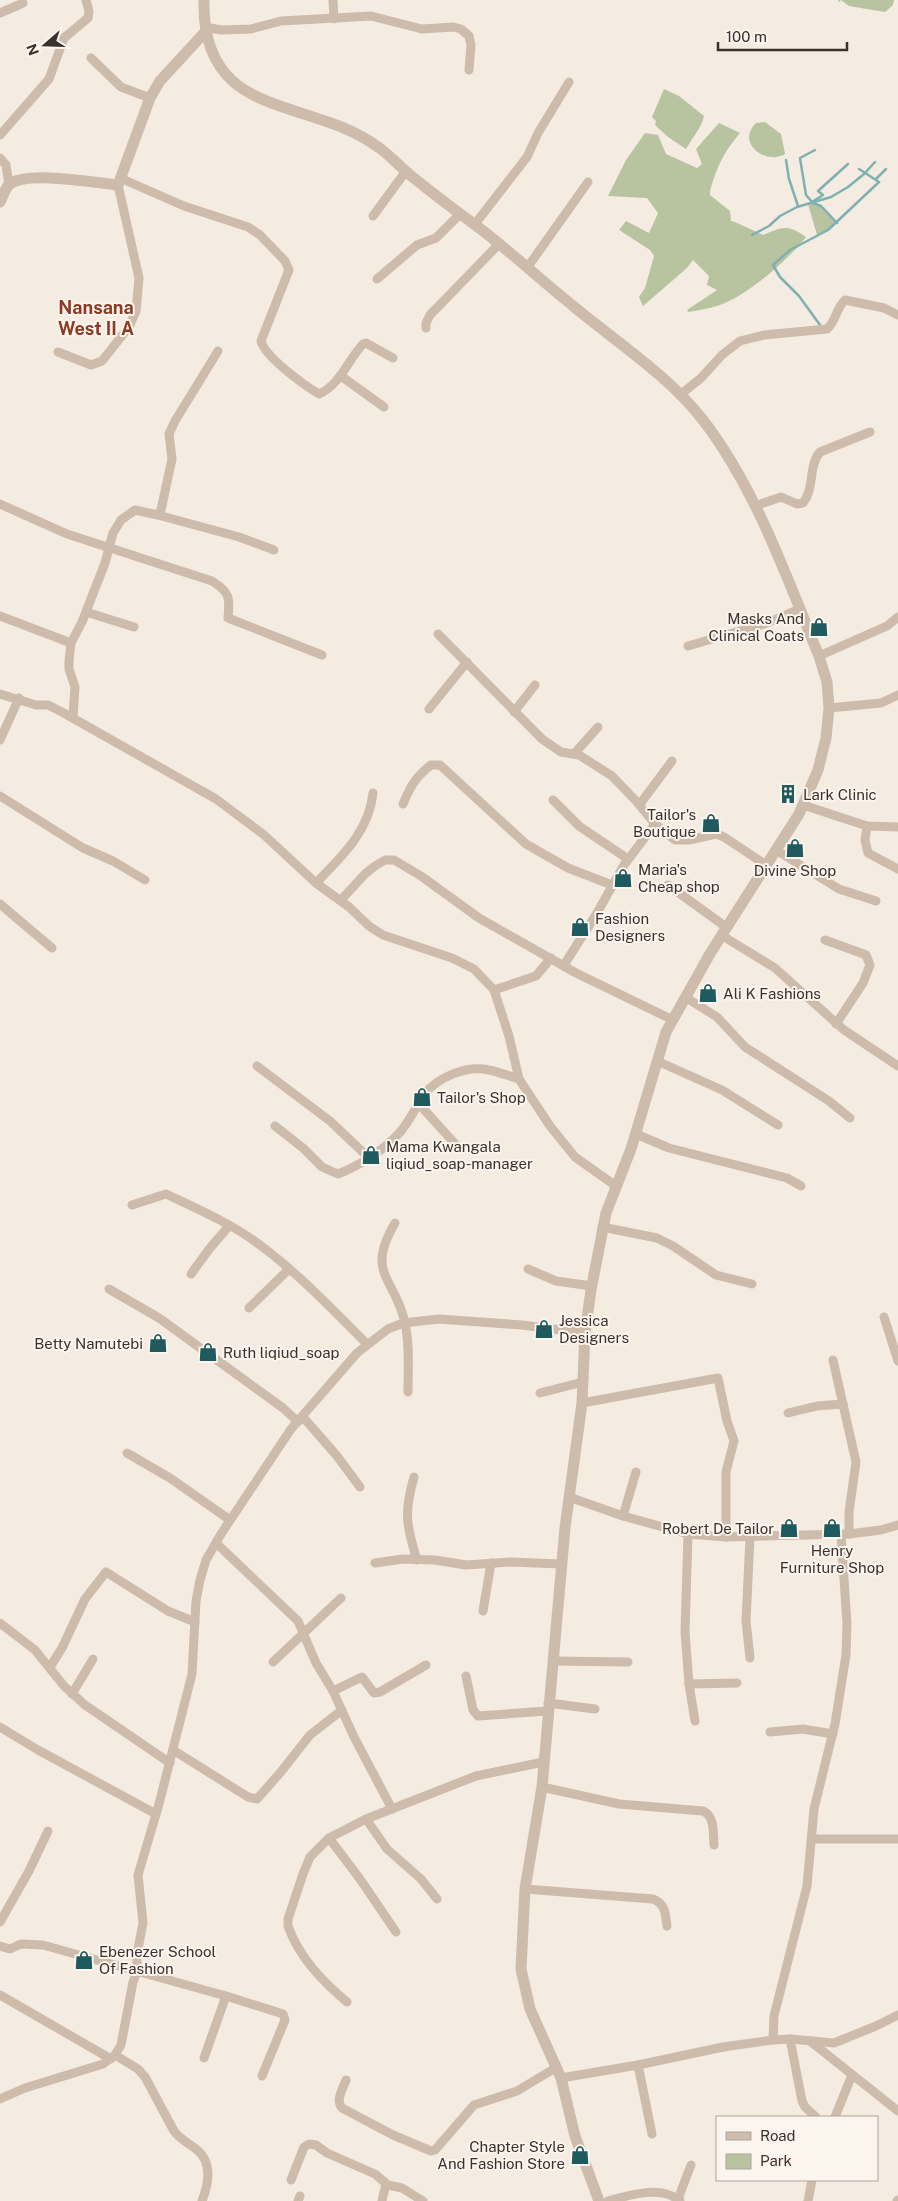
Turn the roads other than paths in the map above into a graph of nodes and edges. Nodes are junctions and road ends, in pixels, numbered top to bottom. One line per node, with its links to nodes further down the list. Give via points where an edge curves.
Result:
1 (86, 0): 12 (street, via 88,18 64,38 49,79)
2 (204, 0): 7 (street)
3 (332, 0): 6 (street)
4 (23, 3): 5 (street)
5 (0, 13)
6 (334, 19): 7 (street, via 281,21 252,29); 9 (street, via 374,16 422,29 461,29 470,40)
7 (205, 29): 11 (street, via 160,81); 14 (street, via 222,69 244,90 256,98 361,136 379,147)
8 (91, 58): 11 (street, via 122,87)
9 (470, 70)
10 (569, 82): 21 (street, via 527,157)
11 (150, 98): 15 (street)
12 (0, 135)
13 (0, 158): 17 (street, via 6,165)
14 (406, 172): 19 (street); 20 (street)
15 (119, 182): 17 (street, via 34,177 19,179); 28 (street, via 138,278 136,311 129,327 102,361 91,365); 30 (street, via 243,224 260,235 289,267 262,341 265,350 319,394)
16 (588, 182): 23 (street)
17 (9, 185): 18 (street)
18 (0, 202)
19 (460, 214): 21 (street); 24 (street, via 436,238 417,245)
20 (372, 216)
21 (475, 224): 22 (street)
22 (498, 245): 23 (street); 26 (street, via 430,315)
23 (527, 268): 31 (street)
24 (377, 279)
25 (898, 315): 31 (street, via 884,308 845,300 827,329 764,335 740,341)
26 (426, 328)
27 (218, 350): 36 (street, via 169,434 171,465)
28 (58, 352)
29 (392, 358): 30 (street, via 363,344)
30 (341, 376): 32 (street)
31 (680, 395): 35 (street, via 704,421 727,455)
32 (384, 407)
33 (870, 432): 35 (street, via 820,452 810,492 803,503 797,504 781,497)
34 (0, 504): 37 (street)
35 (755, 506): 39 (street)
36 (158, 515): 37 (street, via 135,510 130,513 121,520); 38 (street)
37 (108, 548): 40 (street); 47 (street, via 212,581 230,599 228,618)
38 (274, 550)
39 (799, 609): 46 (street, via 767,623); 48 (street)
40 (86, 612): 43 (street); 45 (street)
41 (0, 616): 45 (street)
42 (898, 617): 48 (street, via 888,626)
43 (134, 627)
44 (438, 634): 49 (street)
45 (71, 643): 57 (street, via 69,669 74,687)
46 (688, 646)
47 (322, 655)
48 (819, 656): 54 (street, via 827,682)
49 (467, 662): 55 (street); 56 (street)
50 (535, 685): 56 (street)
51 (0, 694): 53 (street)
52 (898, 695): 54 (street, via 881,702)
53 (19, 698): 57 (street, via 36,705 48,705); 59 (street)
54 (829, 708): 67 (street, via 821,759)
55 (429, 709)
56 (514, 712): 60 (street, via 552,746)
57 (73, 717): 76 (street, via 216,799 263,834)
58 (598, 728): 60 (street)
59 (0, 740)
60 (574, 754): 66 (street, via 612,776)
61 (672, 761): 66 (street)
62 (373, 793): 76 (street, via 355,843)
63 (0, 796): 75 (street, via 92,853)
64 (554, 800): 72 (street, via 580,826)
65 (403, 804): 78 (street, via 417,776 431,765 440,765 526,844 568,868)
66 (640, 804): 68 (street)
67 (803, 805): 69 (street); 71 (street)
68 (655, 824): 72 (street); 73 (street, via 675,840 709,834 724,837)
69 (867, 826): 70 (street); 74 (street, via 864,840 868,853)
70 (898, 827)
71 (776, 850): 73 (street); 80 (street, via 839,889)
72 (628, 859): 78 (street)
73 (766, 865): 82 (street)
74 (898, 869)
75 (145, 880)
76 (316, 883): 79 (street)
77 (668, 884): 82 (street)
78 (612, 885): 86 (street)
79 (341, 900): 85 (street, via 375,866 385,860 394,860 422,876 479,918); 87 (street, via 383,935 452,958 474,969)
80 (876, 901)
81 (0, 904): 84 (street)
82 (724, 931): 88 (street); 90 (street, via 785,976)
83 (825, 940): 90 (street, via 866,955 870,965 863,983)
84 (52, 948)
85 (551, 958): 86 (street); 87 (street, via 536,976)
86 (564, 965): 89 (street)
87 (494, 990): 94 (street, via 510,1036)
88 (685, 997): 89 (street); 96 (street, via 717,1017 745,1047)
89 (673, 1020): 91 (street)
90 (836, 1024): 93 (street)
91 (657, 1060): 97 (street, via 722,1090); 99 (street)
92 (257, 1066): 101 (street, via 330,1120)
93 (898, 1066)
94 (519, 1079): 95 (street, via 488,1070 456,1073 435,1084); 102 (street, via 576,1158)
95 (418, 1104): 100 (street); 101 (street, via 400,1132)
96 (850, 1118)
97 (778, 1125)
98 (275, 1126): 101 (street, via 333,1173 343,1172)
99 (636, 1134): 102 (street); 103 (street, via 669,1148 786,1178)
100 (457, 1146)
101 (368, 1157)
102 (616, 1186): 107 (street)
103 (801, 1186)
104 (132, 1205): 106 (street, via 166,1194)
105 (395, 1223): 116 (street, via 382,1249 382,1267)
106 (229, 1226): 108 (street, via 260,1245); 110 (street)
107 (602, 1227): 111 (street, via 657,1238 716,1275); 112 (street)
108 (289, 1269): 114 (street); 118 (street)
109 (528, 1269): 112 (street, via 556,1282)
110 (192, 1274)
111 (752, 1284)
112 (592, 1286): 117 (street)
113 (109, 1289): 127 (street, via 159,1318)
114 (249, 1308)
115 (884, 1317): 120 (street)
116 (405, 1323): 117 (street, via 439,1319); 118 (street, via 388,1329); 122 (street)
117 (585, 1333): 121 (street)
118 (367, 1344): 127 (street)
119 (833, 1360): 125 (street)
120 (898, 1360)
121 (583, 1382): 123 (street); 124 (street)
122 (408, 1392)
123 (540, 1393)
124 (582, 1403): 132 (street); 138 (street, via 718,1378 734,1441 726,1472)
125 (843, 1404): 126 (street); 137 (street, via 856,1462)
126 (788, 1413)
127 (300, 1419): 131 (street, via 337,1456); 134 (street)
128 (127, 1453): 134 (street)
129 (636, 1472): 133 (street)
130 (414, 1477): 141 (street, via 406,1513)
131 (360, 1487)
132 (569, 1497): 133 (street); 144 (street)
133 (623, 1516): 136 (street)
134 (230, 1520): 140 (street)
135 (898, 1525): 137 (street)
136 (688, 1534): 138 (street); 159 (street, via 685,1632)
137 (845, 1534): 139 (street); 168 (street, via 847,1640)
138 (726, 1537): 139 (street)
139 (750, 1537): 150 (street, via 746,1621)
140 (216, 1543): 147 (street, via 200,1580); 149 (street, via 292,1614)
141 (417, 1560): 142 (street); 143 (street)
142 (375, 1563)
143 (491, 1563): 144 (street); 146 (street)
144 (561, 1564): 152 (street)
145 (341, 1598): 149 (street)
146 (482, 1610)
147 (194, 1622): 156 (street, via 168,1611 106,1572 85,1599); 169 (street, via 194,1664)
148 (0, 1623): 156 (street, via 35,1650)
149 (303, 1635): 153 (street); 160 (street)
150 (750, 1658)
151 (93, 1659): 161 (street)
152 (554, 1661): 154 (street); 162 (street)
153 (273, 1662)
154 (628, 1662)
155 (426, 1665): 160 (street, via 380,1692 374,1693 362,1677)
156 (50, 1667): 161 (street)
157 (466, 1676): 162 (street, via 473,1710 478,1716)
158 (736, 1683): 159 (street)
159 (689, 1684): 165 (street)
160 (333, 1691): 164 (street)
161 (72, 1694): 171 (street)
162 (548, 1707): 163 (street); 170 (street)
163 (594, 1709)
164 (342, 1710): 169 (street, via 310,1735 256,1799); 173 (street)
165 (695, 1722)
166 (0, 1727): 174 (street)
167 (770, 1732): 168 (street, via 803,1729)
168 (833, 1734): 178 (street, via 814,1809)
169 (173, 1750): 171 (street)
170 (543, 1762): 172 (street); 173 (street, via 476,1776)
171 (170, 1763): 174 (street)
172 (542, 1787): 180 (street, via 619,1804 703,1811 711,1818); 181 (street)
173 (392, 1809): 175 (street)
174 (156, 1814): 187 (street, via 138,1875 143,1923)
175 (366, 1820): 177 (street); 182 (street, via 387,1849 421,1879)
176 (48, 1831): 183 (street)
177 (329, 1838): 185 (street); 190 (street, via 310,1857 288,1919 291,1933 308,1961)
178 (812, 1839): 179 (street); 193 (street, via 807,1886 774,2016)
179 (898, 1839)
180 (714, 1845)
181 (525, 1889): 184 (street, via 653,1899 663,1906); 198 (street, via 521,1969 524,1987 530,2009)
182 (437, 1900)
183 (0, 1922)
184 (666, 1926)
185 (396, 1932)
186 (0, 1946): 187 (street, via 10,1949 21,1944 43,1945)
187 (137, 1972): 189 (street); 195 (street, via 122,2039)
188 (0, 1995): 195 (street)
189 (226, 1996): 196 (street); 200 (street, via 285,2017)
190 (346, 2002)
191 (898, 2015): 194 (street, via 840,2041)
192 (790, 2039): 193 (street); 194 (street); 204 (street, via 802,2101)
193 (773, 2040): 197 (street, via 723,2047)
194 (810, 2040): 199 (street)
195 (113, 2057): 202 (street, via 103,2064); 212 (street, via 138,2068 179,2138 197,2150 206,2161 208,2184)
196 (204, 2058)
197 (638, 2066): 198 (street); 206 (street)
198 (559, 2073): 201 (street, via 474,2105 431,2151 342,2108 339,2099); 215 (street, via 575,2136)
199 (852, 2075): 203 (street); 205 (street)
200 (262, 2076)
201 (346, 2080)
202 (0, 2099)
203 (898, 2110)
204 (815, 2116)
205 (835, 2116)
206 (652, 2134)
207 (691, 2165): 211 (street)
208 (291, 2180): 210 (street, via 304,2147 309,2144 375,2174)
209 (812, 2181): 217 (street)
210 (388, 2186): 213 (street); 214 (street, via 402,2188)
211 (679, 2200): 216 (street, via 660,2193 642,2192)
212 (202, 2201)
213 (382, 2201)
214 (424, 2201)
215 (598, 2201)
216 (608, 2201)
217 (808, 2201)

